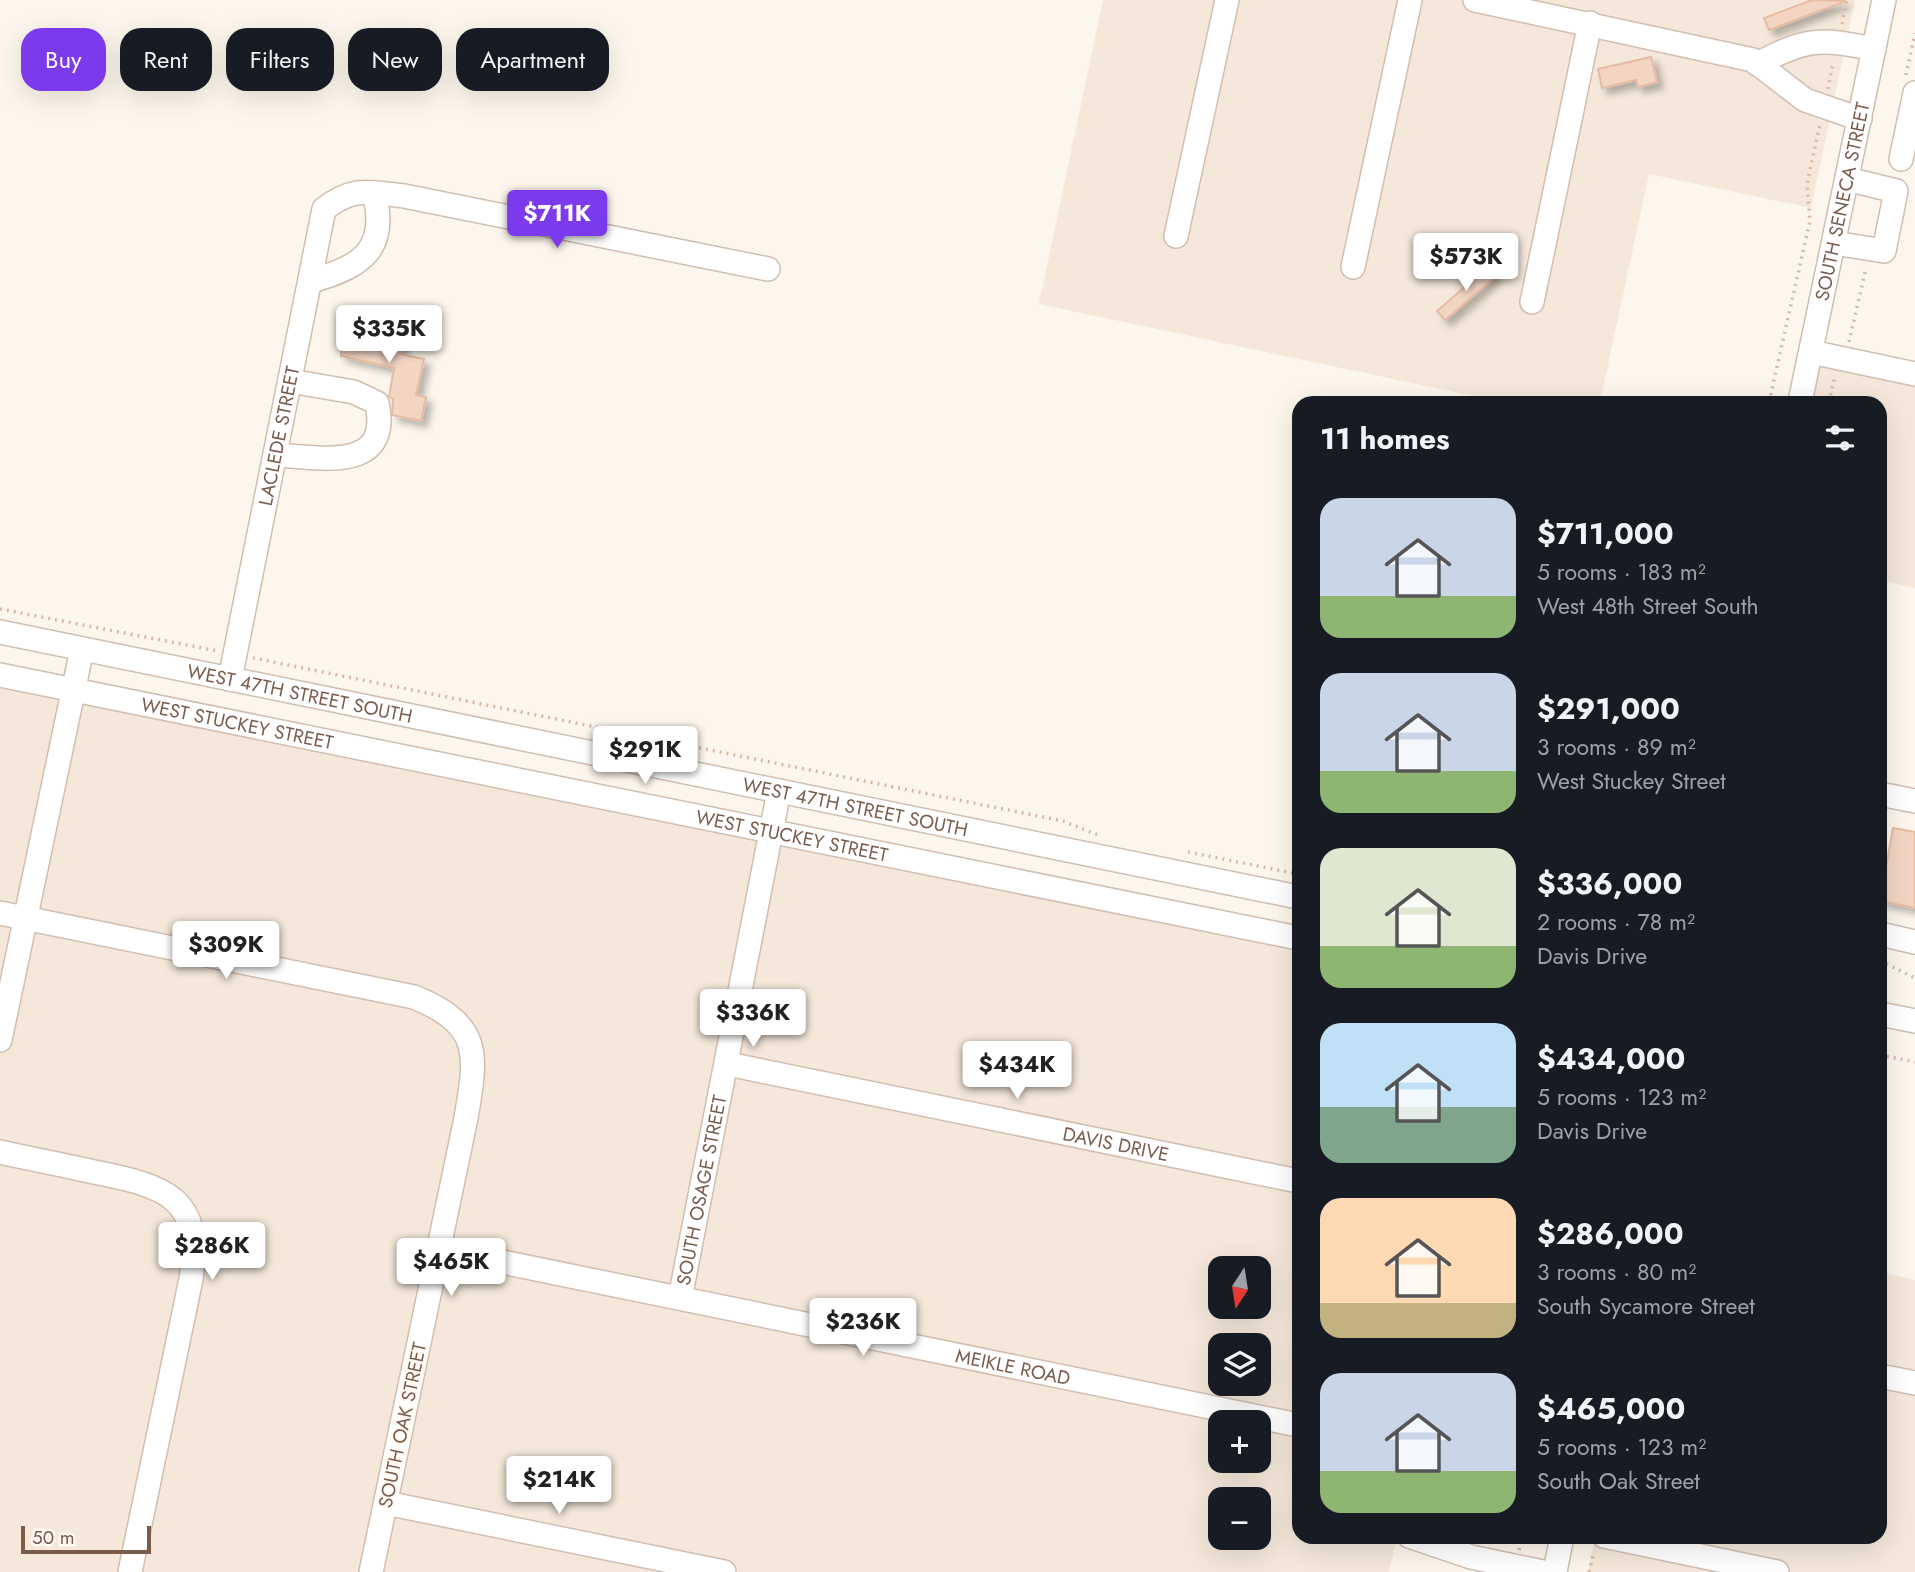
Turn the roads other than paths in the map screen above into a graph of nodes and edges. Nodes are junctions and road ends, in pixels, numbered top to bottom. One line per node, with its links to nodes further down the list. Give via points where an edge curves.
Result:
1 (1227, 0): 13 (street)
2 (1410, 0): 15 (street)
3 (1475, 0): 5 (street)
4 (1884, 0): 6 (street, SOUTH SENECA STREET)
5 (1590, 23): 7 (street); 18 (street)
6 (1874, 49): 7 (street, via 1807,41); 9 (street, SOUTH SENECA STREET)
7 (1757, 64): 9 (street, via 1805,100)
8 (1915, 93): 10 (street)
9 (1860, 120): 11 (street, SOUTH SENECA STREET)
10 (1901, 159)
11 (1847, 179): 14 (street, SOUTH SENECA STREET); 14 (street, via 1896,191 1884,251)
12 (374, 193): 16 (street); 17 (street, LACLEDE STREET, via 360,191 324,209); 17 (street, via 380,214 372,249 341,273)
13 (1177, 236)
14 (1834, 243): 19 (street, SOUTH SENECA STREET)
15 (1353, 267)
16 (768, 269)
17 (310, 281): 21 (street, LACLEDE STREET)
18 (1532, 302)
19 (1811, 352): 20 (street); 22 (street, SOUTH SENECA STREET)
20 (1915, 374)
21 (290, 381): 23 (street, LACLEDE STREET); 23 (street, via 354,391 377,403 380,416 375,441 364,453 340,459)
22 (1801, 396)
23 (275, 455): 27 (street, LACLEDE STREET)
24 (0, 632): 25 (street, WEST 47TH STREET SOUTH)
25 (82, 649): 27 (street, WEST 47TH STREET SOUTH); 28 (street)
26 (0, 675): 28 (street, WEST STUCKEY STREET)
27 (230, 679): 29 (street, WEST 47TH STREET SOUTH)
28 (74, 689): 32 (street, WEST STUCKEY STREET); 35 (street)
29 (779, 791): 32 (street, SOUTH OSAGE STREET); 33 (street, WEST 47TH STREET SOUTH)
30 (1887, 795): 31 (street)
31 (1915, 801)
32 (771, 832): 37 (street, WEST STUCKEY STREET); 42 (street, SOUTH OSAGE STREET)
33 (1292, 896)
34 (0, 913): 35 (street)
35 (26, 918): 41 (street); 45 (street, SOUTH OAK STREET, via 415,997 450,1016 472,1046 473,1079)
36 (1887, 936): 38 (street)
37 (1292, 937)
38 (1915, 942)
39 (1887, 1015): 40 (street)
40 (1915, 1021)
41 (0, 1040)
42 (728, 1064): 44 (street, DAVIS DRIVE); 46 (street, SOUTH OSAGE STREET)
43 (0, 1152): 54 (street, via 152,1184 176,1202 192,1228 191,1279)
44 (1292, 1180)
45 (439, 1249): 46 (street, MEIKLE ROAD); 50 (street, SOUTH OAK STREET)
46 (680, 1298): 49 (street, MEIKLE ROAD)
47 (1887, 1377): 48 (street)
48 (1915, 1383)
49 (1292, 1424)
50 (386, 1503): 55 (street, SOUTH OAK STREET); 56 (street)
51 (1433, 1544): 57 (street)
52 (1560, 1544): 58 (street)
53 (1642, 1544): 59 (street)
54 (130, 1572)
55 (371, 1572)
56 (724, 1572)
57 (1544, 1572)
58 (1555, 1572)
59 (1777, 1572)

